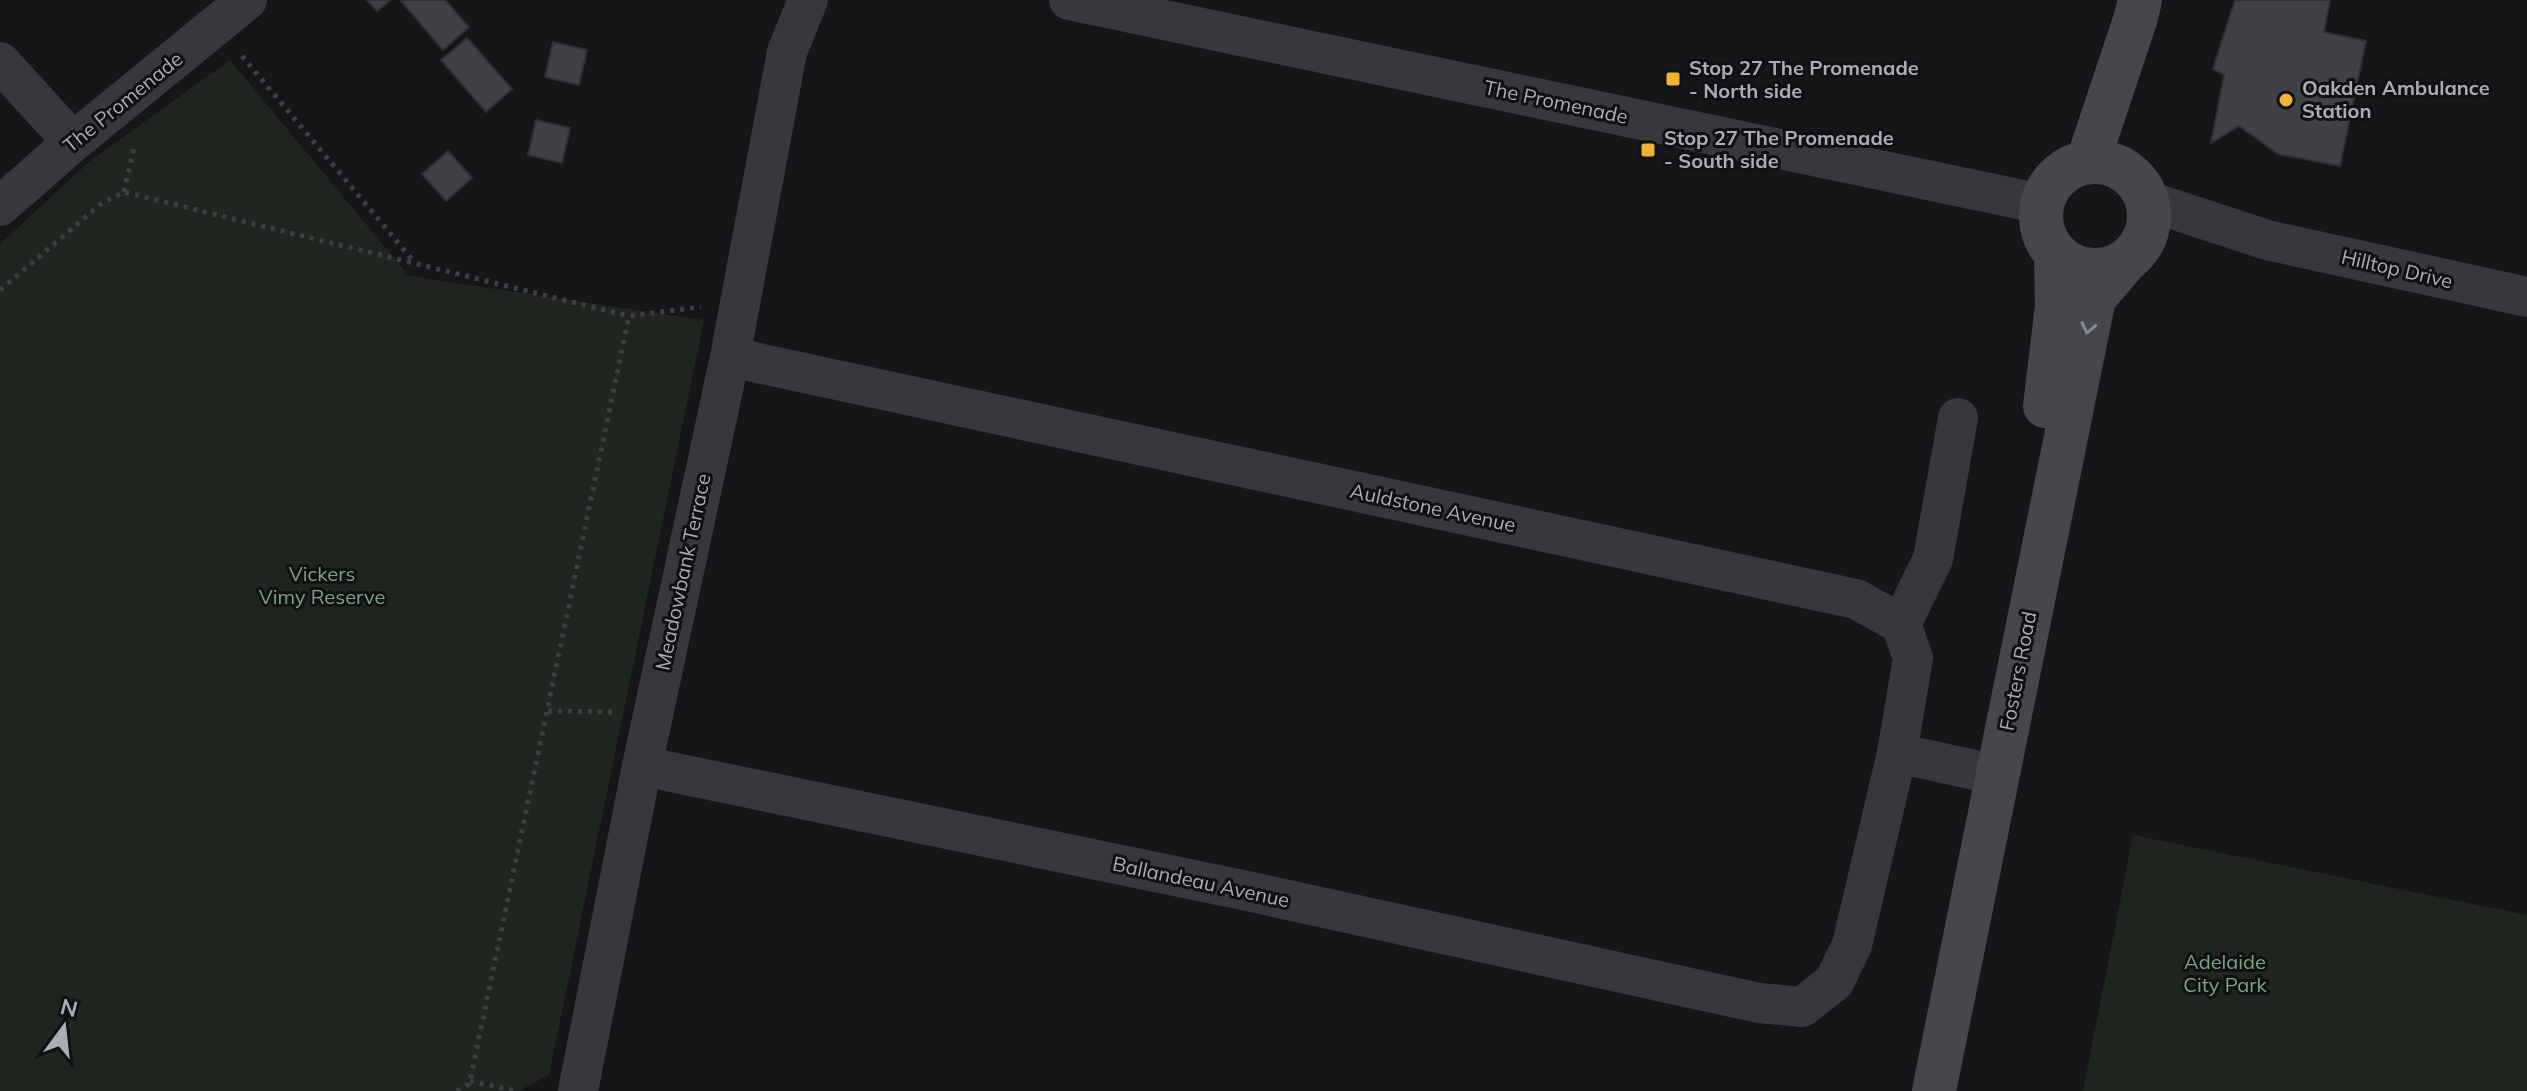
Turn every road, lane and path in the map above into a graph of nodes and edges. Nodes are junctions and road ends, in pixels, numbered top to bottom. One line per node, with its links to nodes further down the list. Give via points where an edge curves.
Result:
1 (247, 0): 9 (street, The Promenade)
2 (785, 0): 6 (street, Meadowbank Terrace)
3 (808, 0): 6 (street, Meadowbank Terrace)
4 (1069, 0): 12 (street, The Promenade)
5 (2138, 8): 13 (main road, Fosters Road)
6 (787, 52): 21 (street, Meadowbank Terrace)
7 (242, 56): 16 (path)
8 (0, 62): 9 (street)
9 (73, 142): 14 (street, The Promenade)
10 (134, 148): 11 (path)
11 (124, 192): 16 (path); 17 (path, via 102,203)
12 (2042, 204): 13 (main road, via 2061,173); 15 (main road, via 2045,238)
13 (2128, 205): 15 (main road, via 2107,268 2086,269); 18 (street, Hilltop Drive); 28 (main road, Fosters Road, one-way to 28, via 2094,298)
14 (0, 206)
15 (2056, 254): 28 (main road, Fosters Road, via 2057,306 2044,417)
16 (415, 264): 20 (path)
17 (0, 290)
18 (2527, 297)
19 (708, 306): 20 (path)
20 (629, 316): 24 (path)
21 (730, 357): 23 (street, Auldstone Avenue, via 1856,599); 27 (street, Meadowbank Terrace)
22 (1958, 418): 23 (street, via 1933,559)
23 (1901, 624): 26 (street, via 1913,658)
24 (548, 711): 25 (path); 29 (path)
25 (621, 712)
26 (1897, 753): 27 (street, Ballandeau Avenue, via 1852,945 1834,982 1802,1007 1759,1003); 28 (street)
27 (642, 766): 32 (street, Meadowbank Terrace)
28 (1985, 771): 33 (main road, Fosters Road); 34 (main road, Fosters Road)
29 (470, 1081): 30 (path); 31 (path)
30 (457, 1091)
31 (517, 1091)
32 (578, 1091)
33 (1908, 1091)
34 (1934, 1091)

